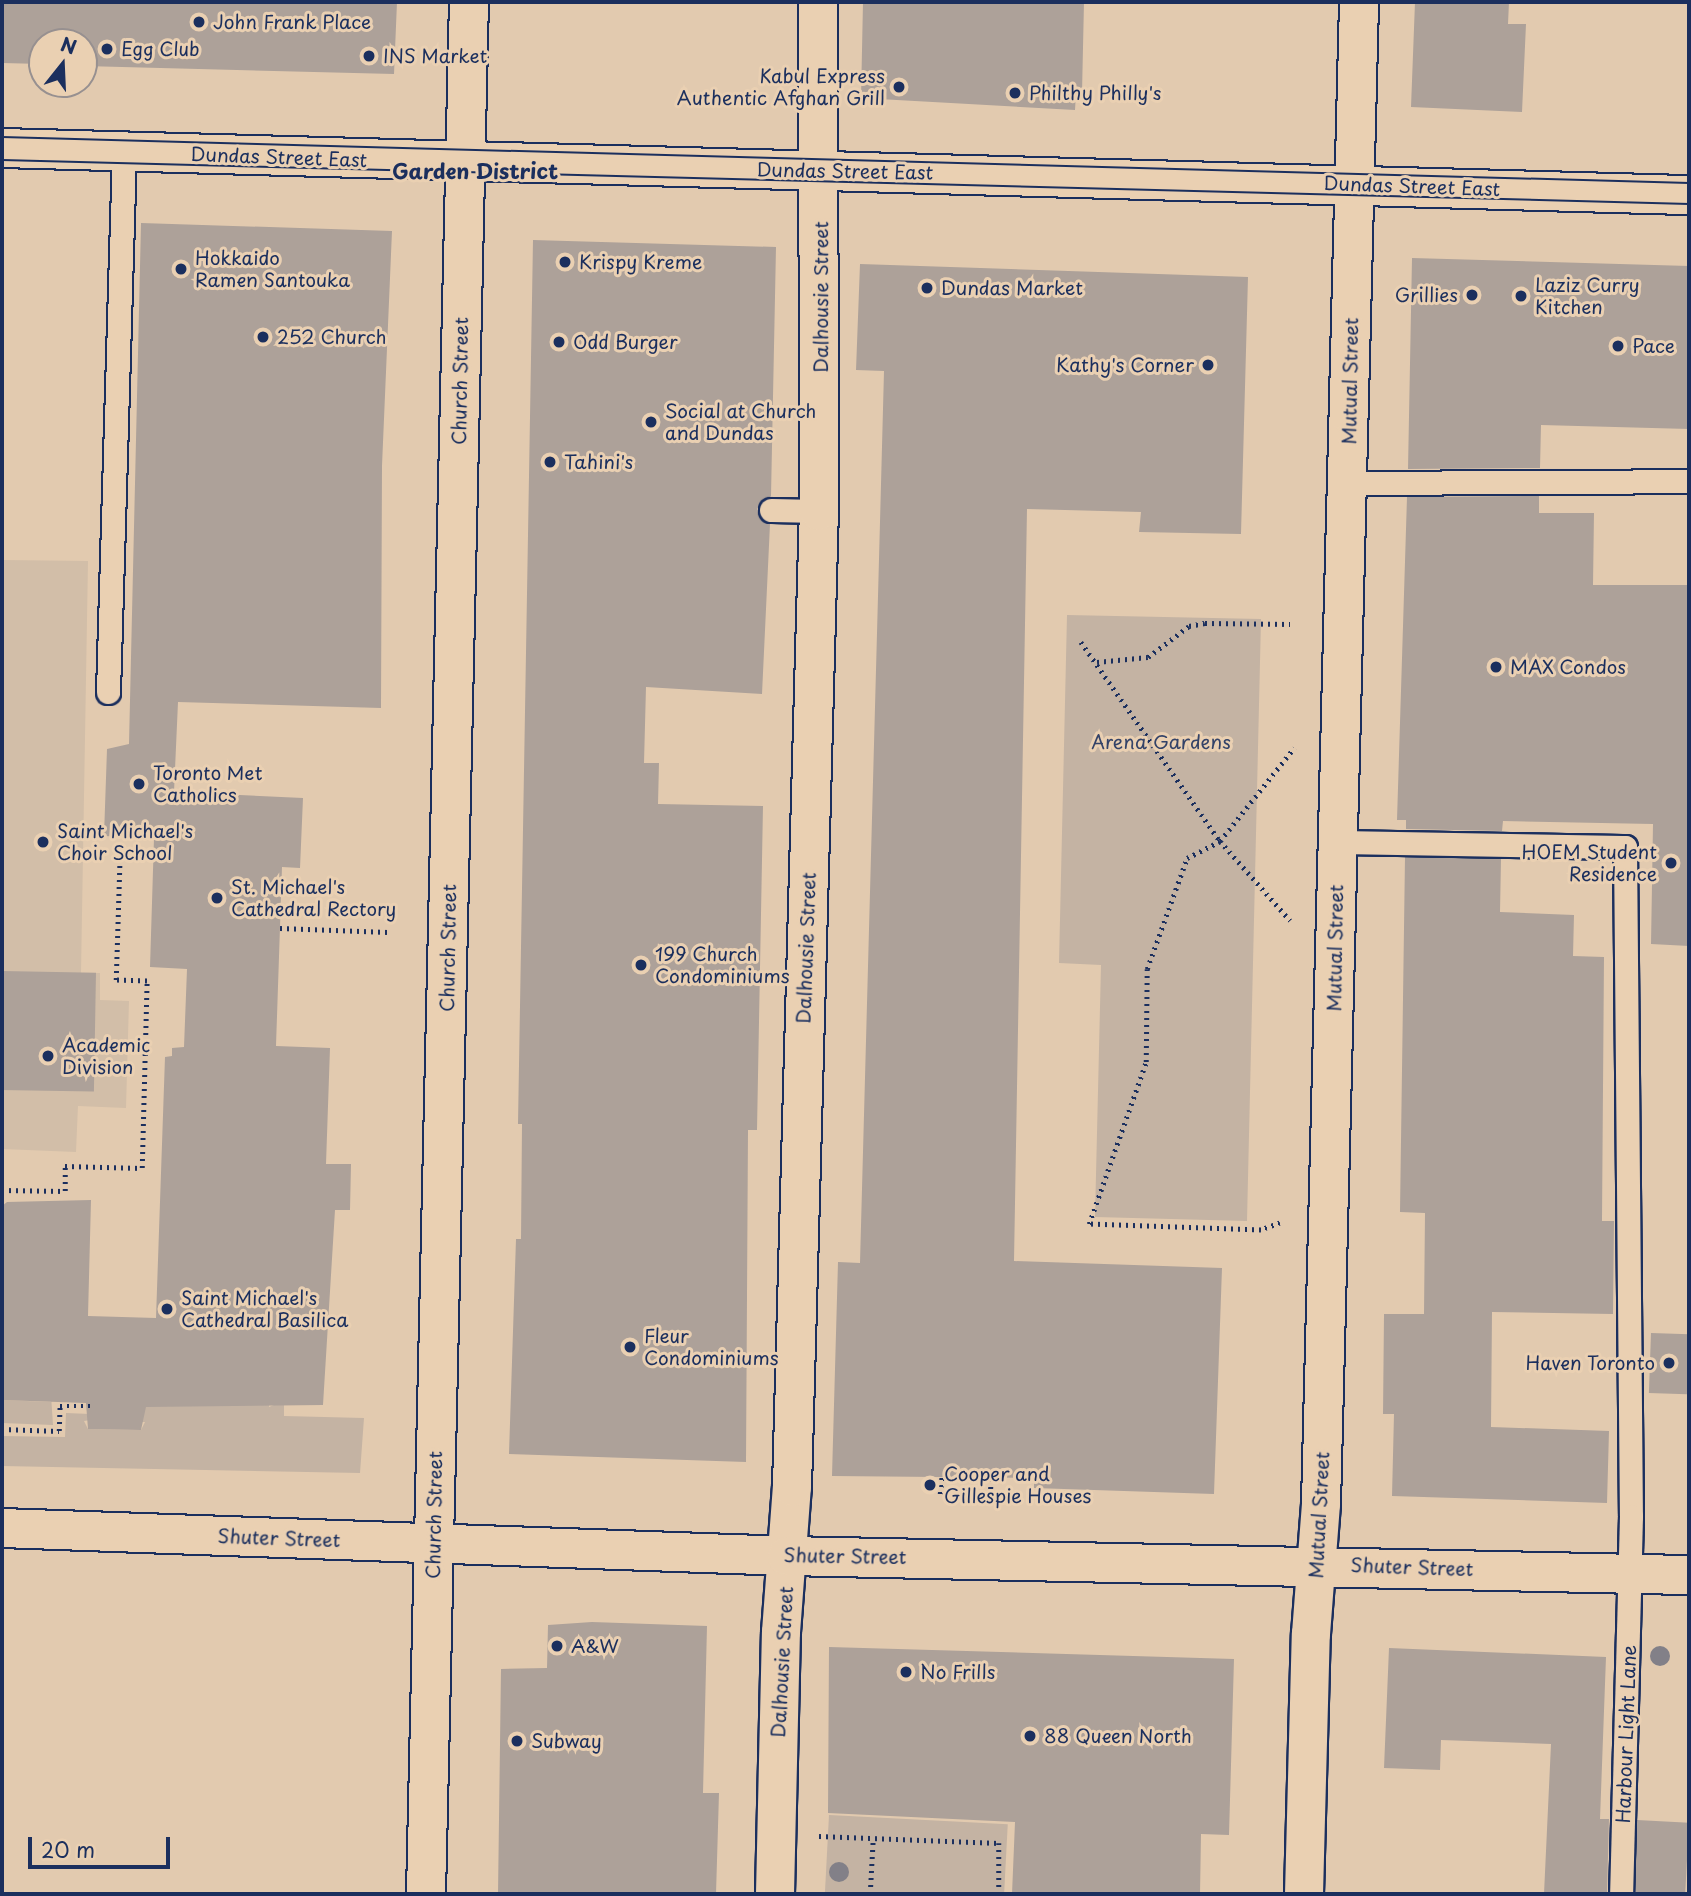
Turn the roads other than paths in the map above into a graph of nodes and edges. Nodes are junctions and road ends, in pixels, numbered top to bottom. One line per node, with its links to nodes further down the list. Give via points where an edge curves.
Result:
1 (468, 2): 6 (street, Church Street)
2 (818, 2): 7 (street, Dalhousie Street)
3 (1359, 2): 8 (street, Mutual Street)
4 (2, 148): 5 (street, Dundas Street East)
5 (124, 152): 6 (street, Dundas Street East); 14 (lane)
6 (465, 163): 7 (street, Dundas Street East); 17 (street, Church Street)
7 (820, 171): 8 (street, Dundas Street East); 13 (street, Dalhousie Street)
8 (1354, 184): 9 (street, Dundas Street East); 11 (street, Mutual Street)
9 (1689, 195)
10 (1689, 481): 11 (lane)
11 (1348, 483): 15 (street, Mutual Street)
12 (771, 510): 13 (lane)
13 (819, 511): 18 (street, Dalhousie Street)
14 (108, 692)
15 (1338, 842): 19 (street, Mutual Street); 20 (lane, Harbour Light Lane, via 1625,847)
16 (2, 1528): 17 (street, Shuter Street)
17 (433, 1544): 18 (street, Shuter Street); 22 (street, Church Street)
18 (788, 1556): 19 (street, Shuter Street); 23 (street, Dalhousie Street)
19 (1317, 1564): 20 (street, Shuter Street); 24 (street, Mutual Street)
20 (1629, 1573): 21 (street, Shuter Street); 25 (lane, Harbour Light Lane)
21 (1689, 1575)
22 (426, 1894)
23 (775, 1894)
24 (1304, 1894)
25 (1621, 1894)

